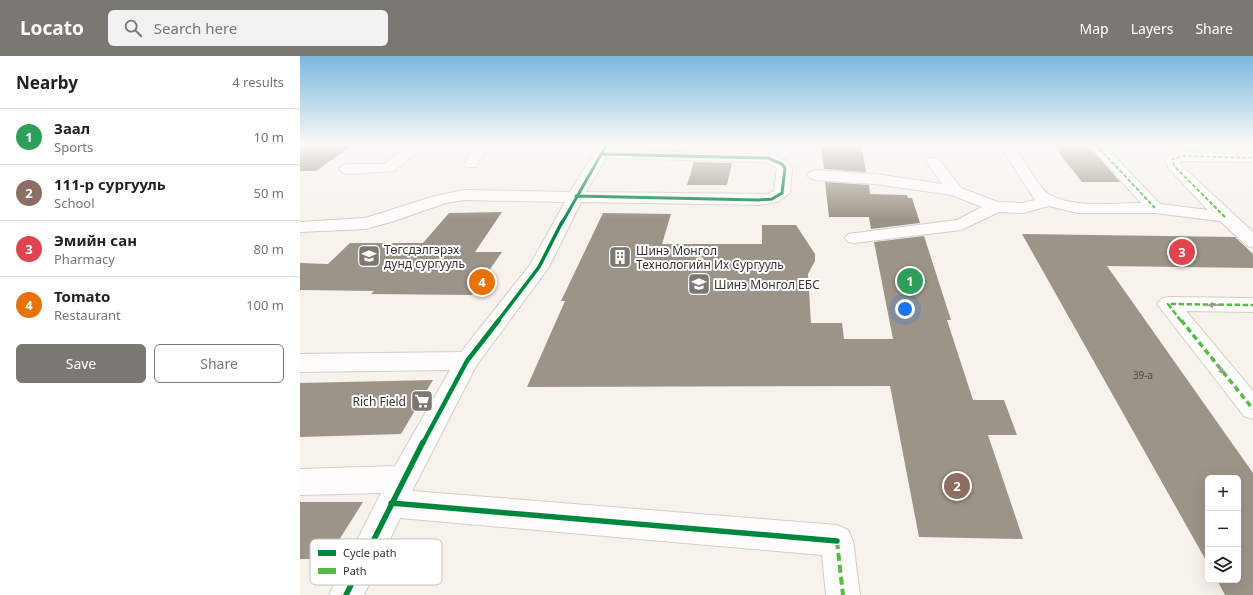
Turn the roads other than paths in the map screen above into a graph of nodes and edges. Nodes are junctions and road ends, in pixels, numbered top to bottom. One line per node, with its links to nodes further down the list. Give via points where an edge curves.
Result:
1 (592, 169): 9 (street)
2 (785, 169): 9 (street, via 782,193 759,200)
3 (939, 169): 8 (street)
4 (1022, 169): 10 (street, via 1040,196)
5 (1119, 169): 12 (street)
6 (1177, 169): 13 (street)
7 (815, 175): 8 (street, via 875,179)
8 (955, 190): 11 (street)
9 (576, 196): 14 (street, via 446,197 371,223); 18 (street, via 539,267)
10 (1048, 201): 11 (street, via 1023,208); 12 (street, via 1078,208)
11 (996, 207): 15 (street, via 960,225)
12 (1155, 208): 13 (street)
13 (1225, 217): 16 (street)
14 (300, 227)
15 (854, 238)
16 (1253, 242)
17 (1253, 305): 20 (street, one-way to 20, via 1168,304)
18 (467, 362): 19 (street); 22 (street)
19 (300, 363)
20 (1253, 409)
21 (300, 482): 22 (street)
22 (397, 491): 23 (street); 26 (street, via 837,541)
23 (373, 539)
24 (351, 585): 25 (street)
25 (346, 595)
26 (843, 595)

